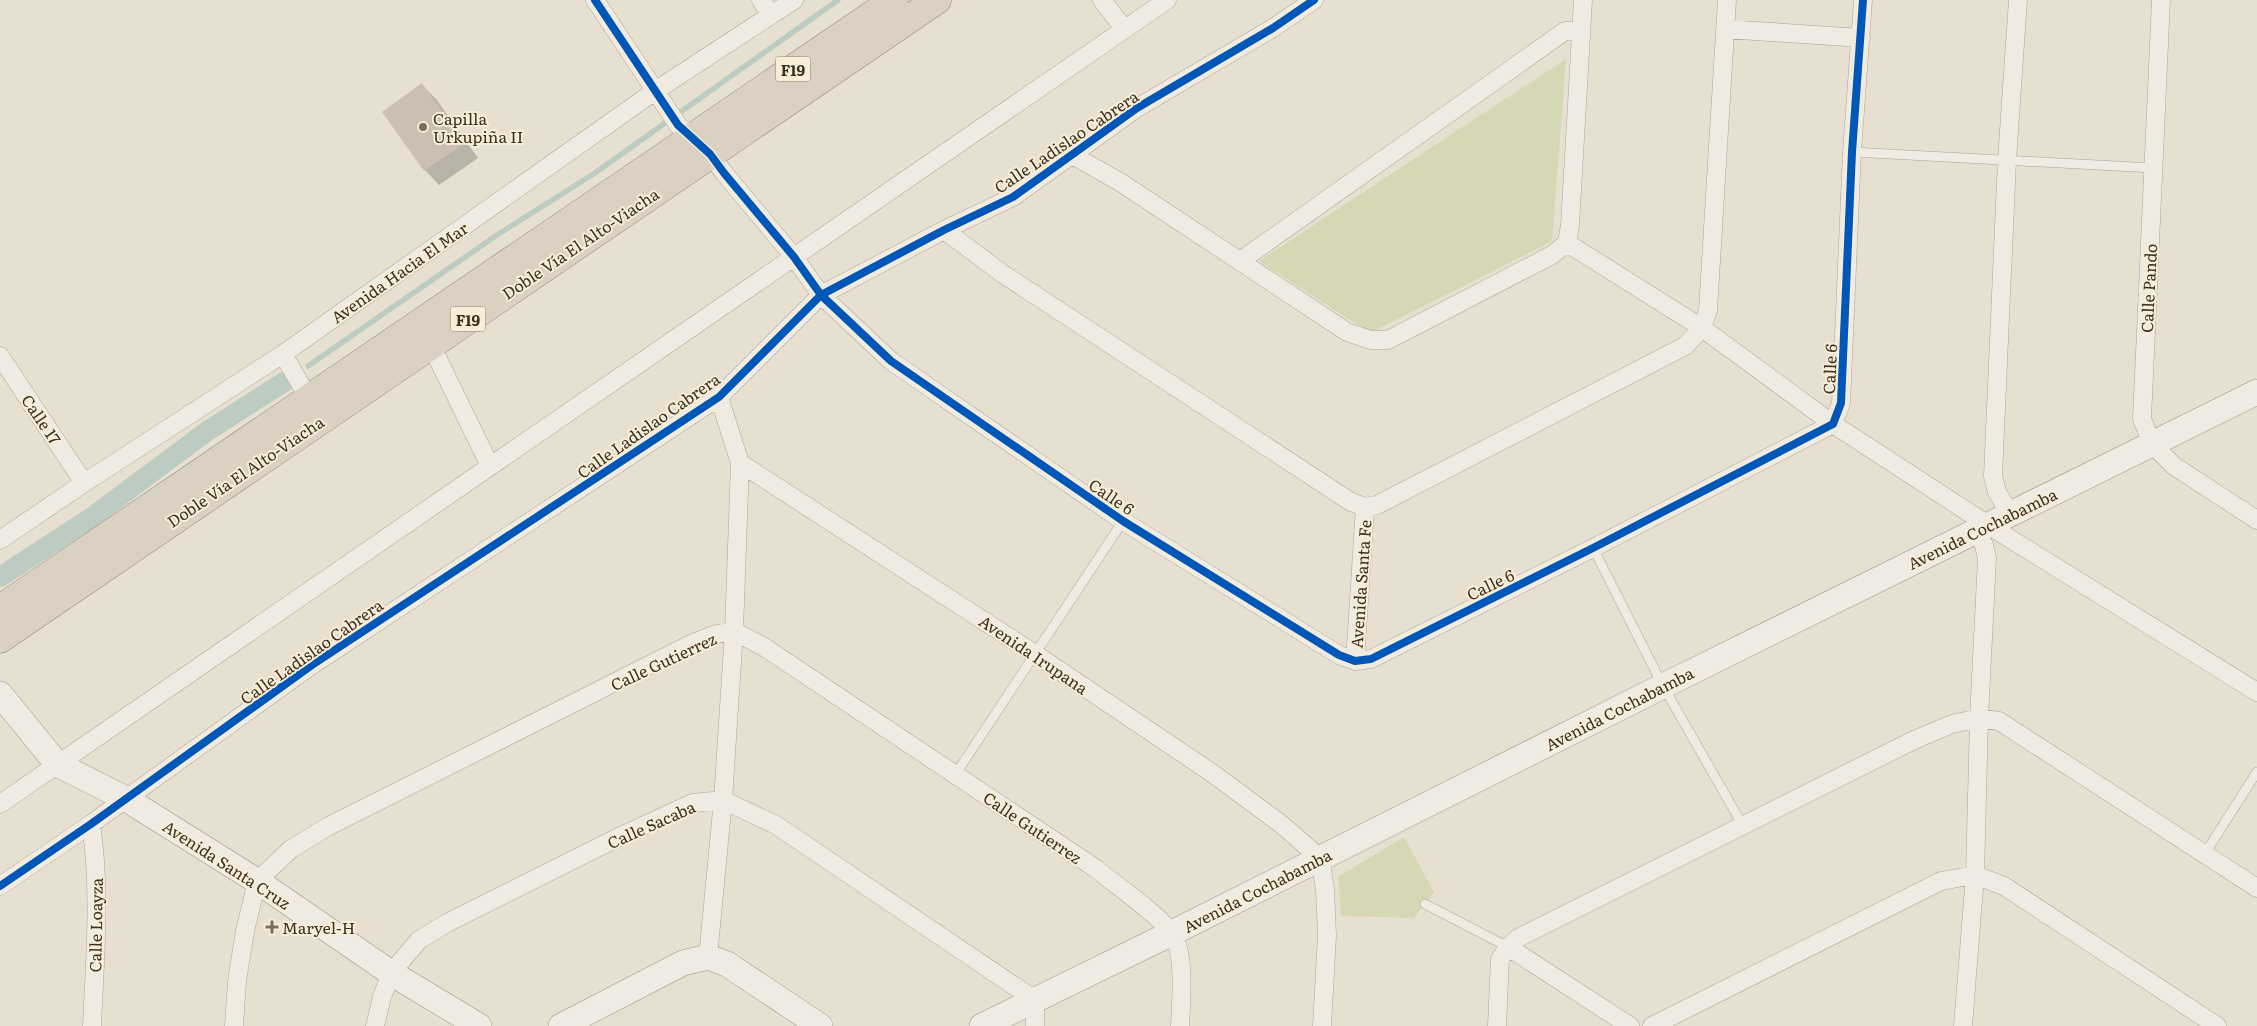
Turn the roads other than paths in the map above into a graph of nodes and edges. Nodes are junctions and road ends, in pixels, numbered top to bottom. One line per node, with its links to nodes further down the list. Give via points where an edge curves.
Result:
1 (595, 0): 19 (street, Calle 6)
2 (761, 0): 14 (street)
3 (794, 0): 14 (street, Avenida Hacia El Mar)
4 (894, 0): 20 (highway, Doble Vía El Alto-Viacha / F19)
5 (937, 0): 20 (highway, Doble Vía El Alto-Viacha / F19)
6 (1102, 0): 15 (street)
7 (1167, 0): 15 (street)
8 (1314, 0): 22 (street, Calle Ladislao Cabrera, via 1273,28 1137,108)
9 (1583, 0): 17 (street)
10 (1727, 0): 16 (street)
11 (1863, 0): 18 (street, Calle 6)
12 (2018, 0): 23 (street)
13 (2162, 0): 24 (street, Calle Pando)
14 (771, 15): 19 (street, Avenida Hacia El Mar)
15 (1124, 29): 27 (street)
16 (1725, 29): 18 (street); 30 (street, via 1708,310)
17 (1580, 31): 26 (street); 28 (street, via 1565,31)
18 (1860, 38): 21 (street, Calle 6)
19 (655, 90): 20 (street, Calle 6); 32 (street, Avenida Hacia El Mar)
20 (693, 139): 27 (street, Calle 6); 31 (highway, Doble Vía El Alto-Viacha / F19); 36 (highway, Doble Vía El Alto-Viacha / F19)
21 (1852, 152): 23 (lane); 37 (street, Calle 6, via 1841,403)
22 (1072, 155): 25 (street, Calle Ladislao Cabrera, via 1013,197); 28 (street, via 1120,182)
23 (2007, 160): 24 (lane); 45 (street, via 1993,476 1997,492)
24 (2153, 168): 38 (street, Calle Pando, via 2142,418)
25 (944, 230): 29 (street, Calle Ladislao Cabrera); 42 (street, via 1002,274 1350,502)
26 (1567, 243): 28 (street, via 1552,255 1388,340 1371,340 1347,332); 30 (street)
27 (794, 257): 29 (street, Calle 6); 40 (street)
28 (1240, 261)
29 (821, 295): 35 (street, Calle Ladislao Cabrera); 44 (street, Calle 6, via 891,361)
30 (1702, 328): 37 (street); 42 (street, via 1685,346 1377,504)
31 (431, 345): 40 (street); 50 (highway, Doble Vía El Alto-Viacha / F19)
32 (283, 354): 36 (street); 41 (street, Avenida Hacia El Mar)
33 (0, 356): 41 (street, Calle 17)
34 (2257, 392): 38 (street, Avenida Cochabamba)
35 (718, 397): 39 (street); 60 (street, Calle Ladislao Cabrera, via 312,665)
36 (309, 399): 48 (highway, Doble Vía El Alto-Viacha / F19)
37 (1833, 424): 45 (street); 47 (street, Calle 6)
38 (2152, 444): 43 (street, Calle Pando, via 2174,466); 45 (street, Avenida Cochabamba)
39 (740, 463): 49 (street); 51 (street, Avenida Irupana)
40 (490, 466): 57 (street)
41 (84, 483): 46 (street, Avenida Hacia El Mar)
42 (1365, 507): 52 (street, Avenida Santa Fe)
43 (2257, 520)
44 (1123, 521): 51 (lane); 52 (street, Calle 6, via 1339,655)
45 (1991, 523): 53 (street, Avenida Cochabamba); 54 (street); 56 (street, via 1984,545 1987,558)
46 (0, 540)
47 (1593, 548): 52 (street, Calle 6, via 1371,659); 53 (lane)
48 (0, 609)
49 (734, 631): 59 (street, Calle Gutierrez, via 764,647); 61 (street); 68 (street, Calle Gutierrez, via 693,643 327,827 291,849)
50 (0, 639)
51 (1035, 654): 59 (lane); 66 (street, Avenida Irupana, via 1212,774 1281,824)
52 (1355, 661)
53 (1663, 686): 64 (lane); 66 (street, Avenida Cochabamba)
54 (2257, 692)
55 (0, 694): 57 (street)
56 (1979, 718): 64 (street, via 1952,724 1914,740); 65 (street, via 1999,721); 67 (street)
57 (57, 764): 60 (street, Avenida Santa Cruz); 62 (street)
58 (2257, 772): 65 (lane)
59 (955, 775): 72 (street, Calle Gutierrez, via 1095,868)
60 (126, 799): 63 (street, Calle Ladislao Cabrera); 68 (street, Avenida Santa Cruz)
61 (723, 800): 74 (street); 75 (street, Calle Sacaba, via 693,802 446,923 418,940); 76 (street, Calle Sacaba, via 776,825)
62 (0, 804)
63 (91, 824): 69 (street, Calle Ladislao Cabrera); 77 (street, Calle Loayza, via 98,899)
64 (1743, 826): 73 (street, via 1518,938)
65 (2204, 854): 70 (street)
66 (1320, 858): 72 (street, Avenida Cochabamba); 86 (street, via 1327,936)
67 (1975, 875): 89 (street, via 1941,881); 90 (street); 91 (street, via 2004,886)
68 (257, 881): 75 (street, Avenida Santa Cruz); 78 (street, via 237,981)
69 (0, 886)
70 (2257, 888)
71 (1425, 904): 73 (lane)
72 (1172, 933): 76 (street, Avenida Cochabamba); 85 (street, via 1182,965)
73 (1508, 948): 87 (street, via 1500,959); 88 (street)
74 (708, 957): 81 (street, via 683,963); 82 (street, via 727,964)
75 (391, 973): 79 (street, Calle Sacaba); 80 (street, Avenida Santa Cruz)
76 (1035, 1000): 83 (street, Avenida Cochabamba); 84 (street)
77 (92, 1026)
78 (234, 1026)
79 (375, 1026)
80 (479, 1026)
81 (561, 1026)
82 (820, 1026)
83 (982, 1026)
84 (1035, 1026)
85 (1180, 1026)
86 (1322, 1026)
87 (1497, 1026)
88 (1630, 1026)
89 (1652, 1026)
90 (1963, 1026)
91 (2217, 1026)

